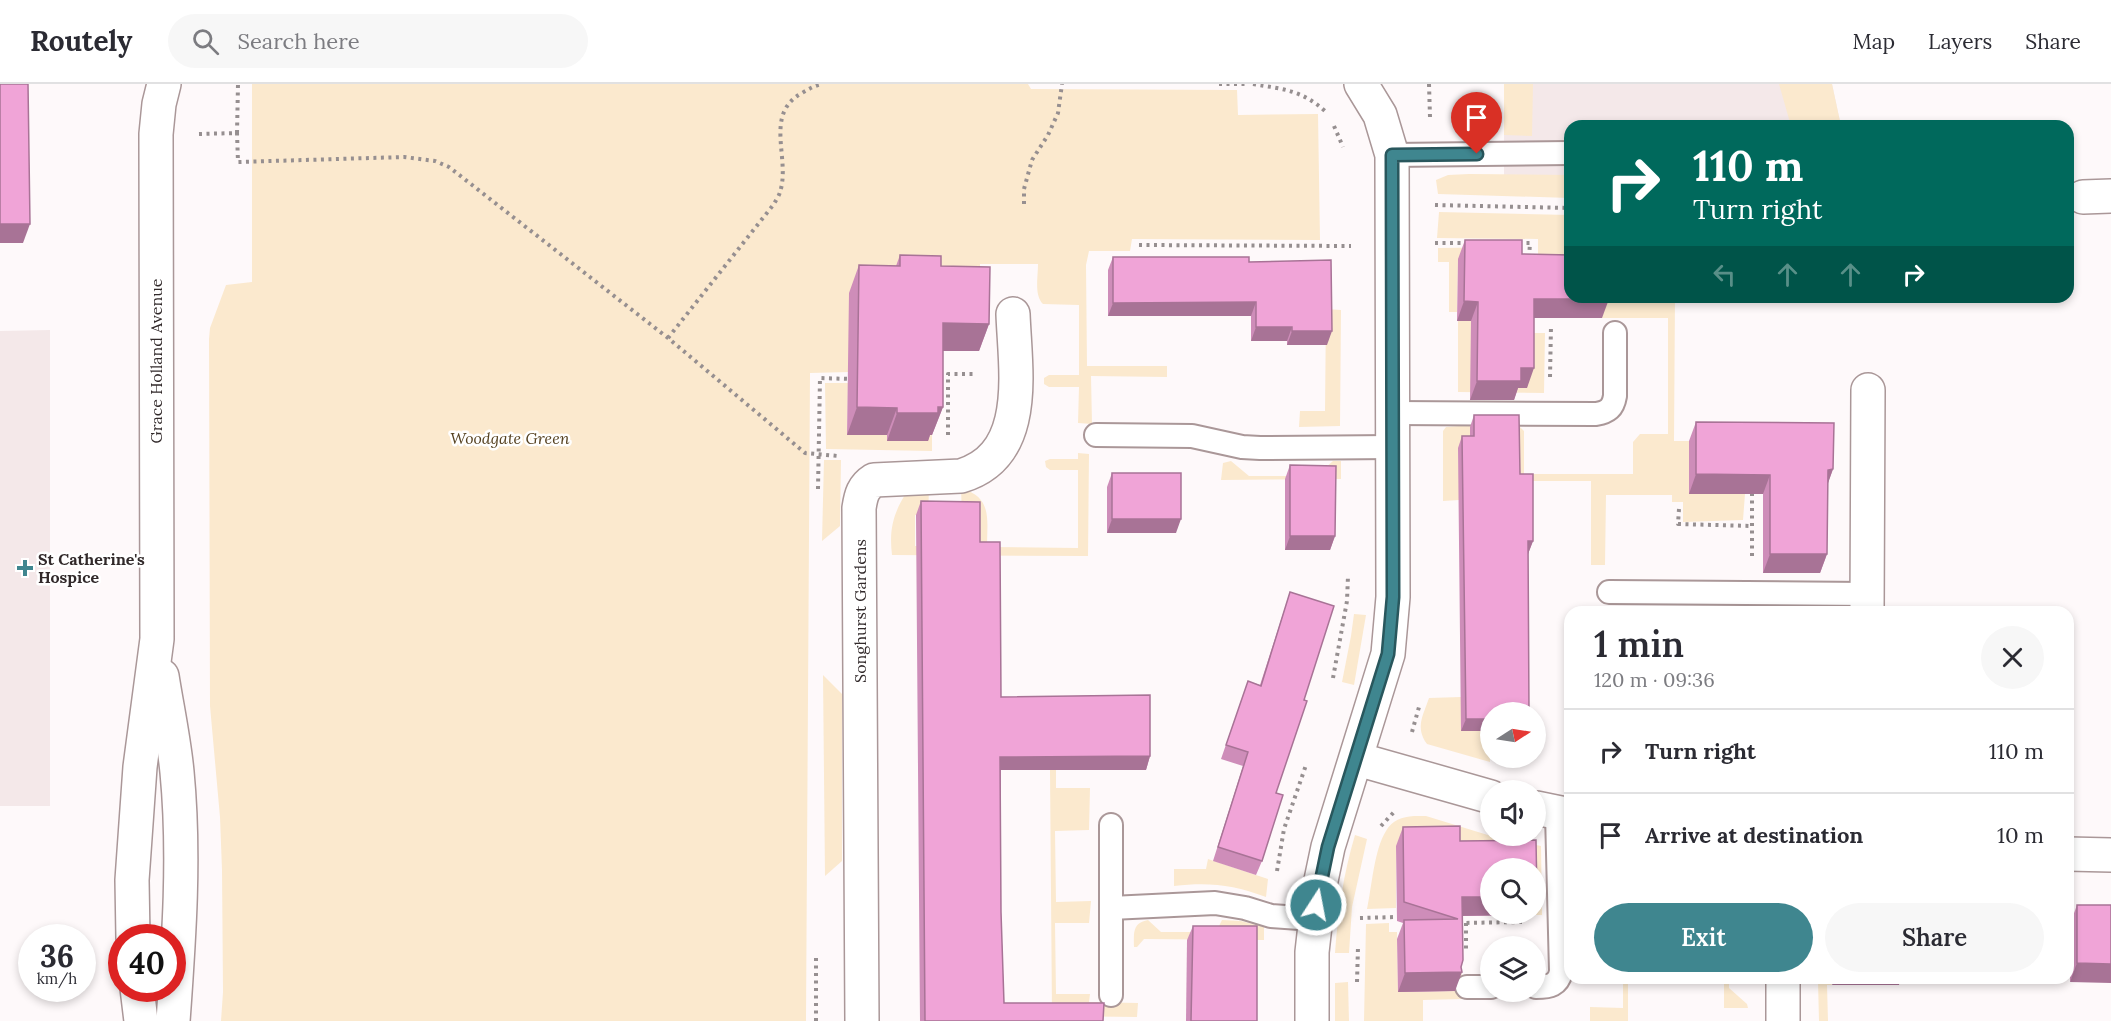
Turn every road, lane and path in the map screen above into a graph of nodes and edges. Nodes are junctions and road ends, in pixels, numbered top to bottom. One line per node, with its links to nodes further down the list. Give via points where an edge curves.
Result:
1 (164, 84): 13 (street, Grace Holland Avenue)
2 (238, 84): 12 (path)
3 (823, 84): 29 (path, via 798,95 784,110 780,131 782,182 774,204)
4 (1062, 84): 18 (path, via 1058,113 1032,160)
5 (1219, 84): 6 (path)
6 (1247, 84): 7 (path)
7 (1252, 84): 10 (path, via 1289,90 1312,99)
8 (1361, 84): 17 (street, via 1380,115)
9 (1429, 84): 16 (path)
10 (1329, 116)
11 (1333, 124): 14 (path)
12 (237, 133): 13 (path); 29 (path, via 238,162 404,157 449,167)
13 (156, 134): 47 (street, Grace Holland Avenue)
14 (1344, 151)
15 (1564, 153): 16 (lane)
16 (1430, 154): 17 (lane)
17 (1392, 155): 24 (street)
18 (1024, 204)
19 (1564, 207): 20 (path, via 1431,204)
20 (1431, 214)
21 (1351, 240): 23 (path)
22 (1139, 245): 23 (path)
23 (1350, 246): 24 (path); 25 (path)
24 (1392, 246): 34 (street)
25 (1350, 257)
26 (1013, 314): 32 (street)
27 (1551, 326): 35 (path)
28 (1615, 333): 35 (lane, via 1613,406 1596,414)
29 (668, 338): 39 (path, via 805,453 849,456)
30 (938, 374): 31 (path)
31 (948, 374): 32 (path); 38 (path)
32 (1015, 374): 38 (street, via 1013,418 1001,446 992,459 974,472)
33 (1868, 390): 46 (street)
34 (1393, 413): 35 (lane); 37 (street)
35 (1550, 414)
36 (1096, 435): 37 (lane, via 1192,436 1260,448)
37 (1392, 447): 49 (street, via 1393,597 1388,654)
38 (947, 478): 39 (street, via 874,480)
39 (862, 492): 72 (street, Songhurst Gardens)
40 (1752, 494): 42 (path)
41 (1679, 509): 42 (path, via 1678,524)
42 (1752, 526): 45 (path)
43 (1348, 566): 48 (path, via 1347,601)
44 (1609, 592): 45 (lane)
45 (1752, 593): 46 (lane)
46 (1867, 603)
47 (157, 639): 63 (street, Grace Holland Avenue, via 140,767); 71 (street, Grace Holland Avenue, via 177,772 181,837)
48 (1331, 688)
49 (1356, 759): 51 (street); 60 (street, via 1328,847)
50 (1306, 764): 57 (path, via 1284,829)
51 (1480, 794)
52 (1554, 812): 61 (lane)
53 (1111, 825): 56 (lane)
54 (2074, 854): 55 (street)
55 (2111, 855)
56 (1111, 908): 57 (lane, via 1215,903); 68 (lane)
57 (1271, 916): 60 (lane)
58 (1397, 917): 59 (path)
59 (1360, 918)
60 (1314, 919): 73 (street)
61 (1560, 922): 62 (path); 65 (lane, via 1562,972 1554,985)
62 (1455, 923)
63 (133, 924)
64 (1783, 984): 74 (street)
65 (1546, 986)
66 (1467, 987): 67 (lane)
67 (1480, 987)
68 (1111, 995)
69 (139, 1002): 70 (street)
70 (141, 1021)
71 (173, 1021)
72 (862, 1021)
73 (1312, 1021)
74 (1783, 1021)

